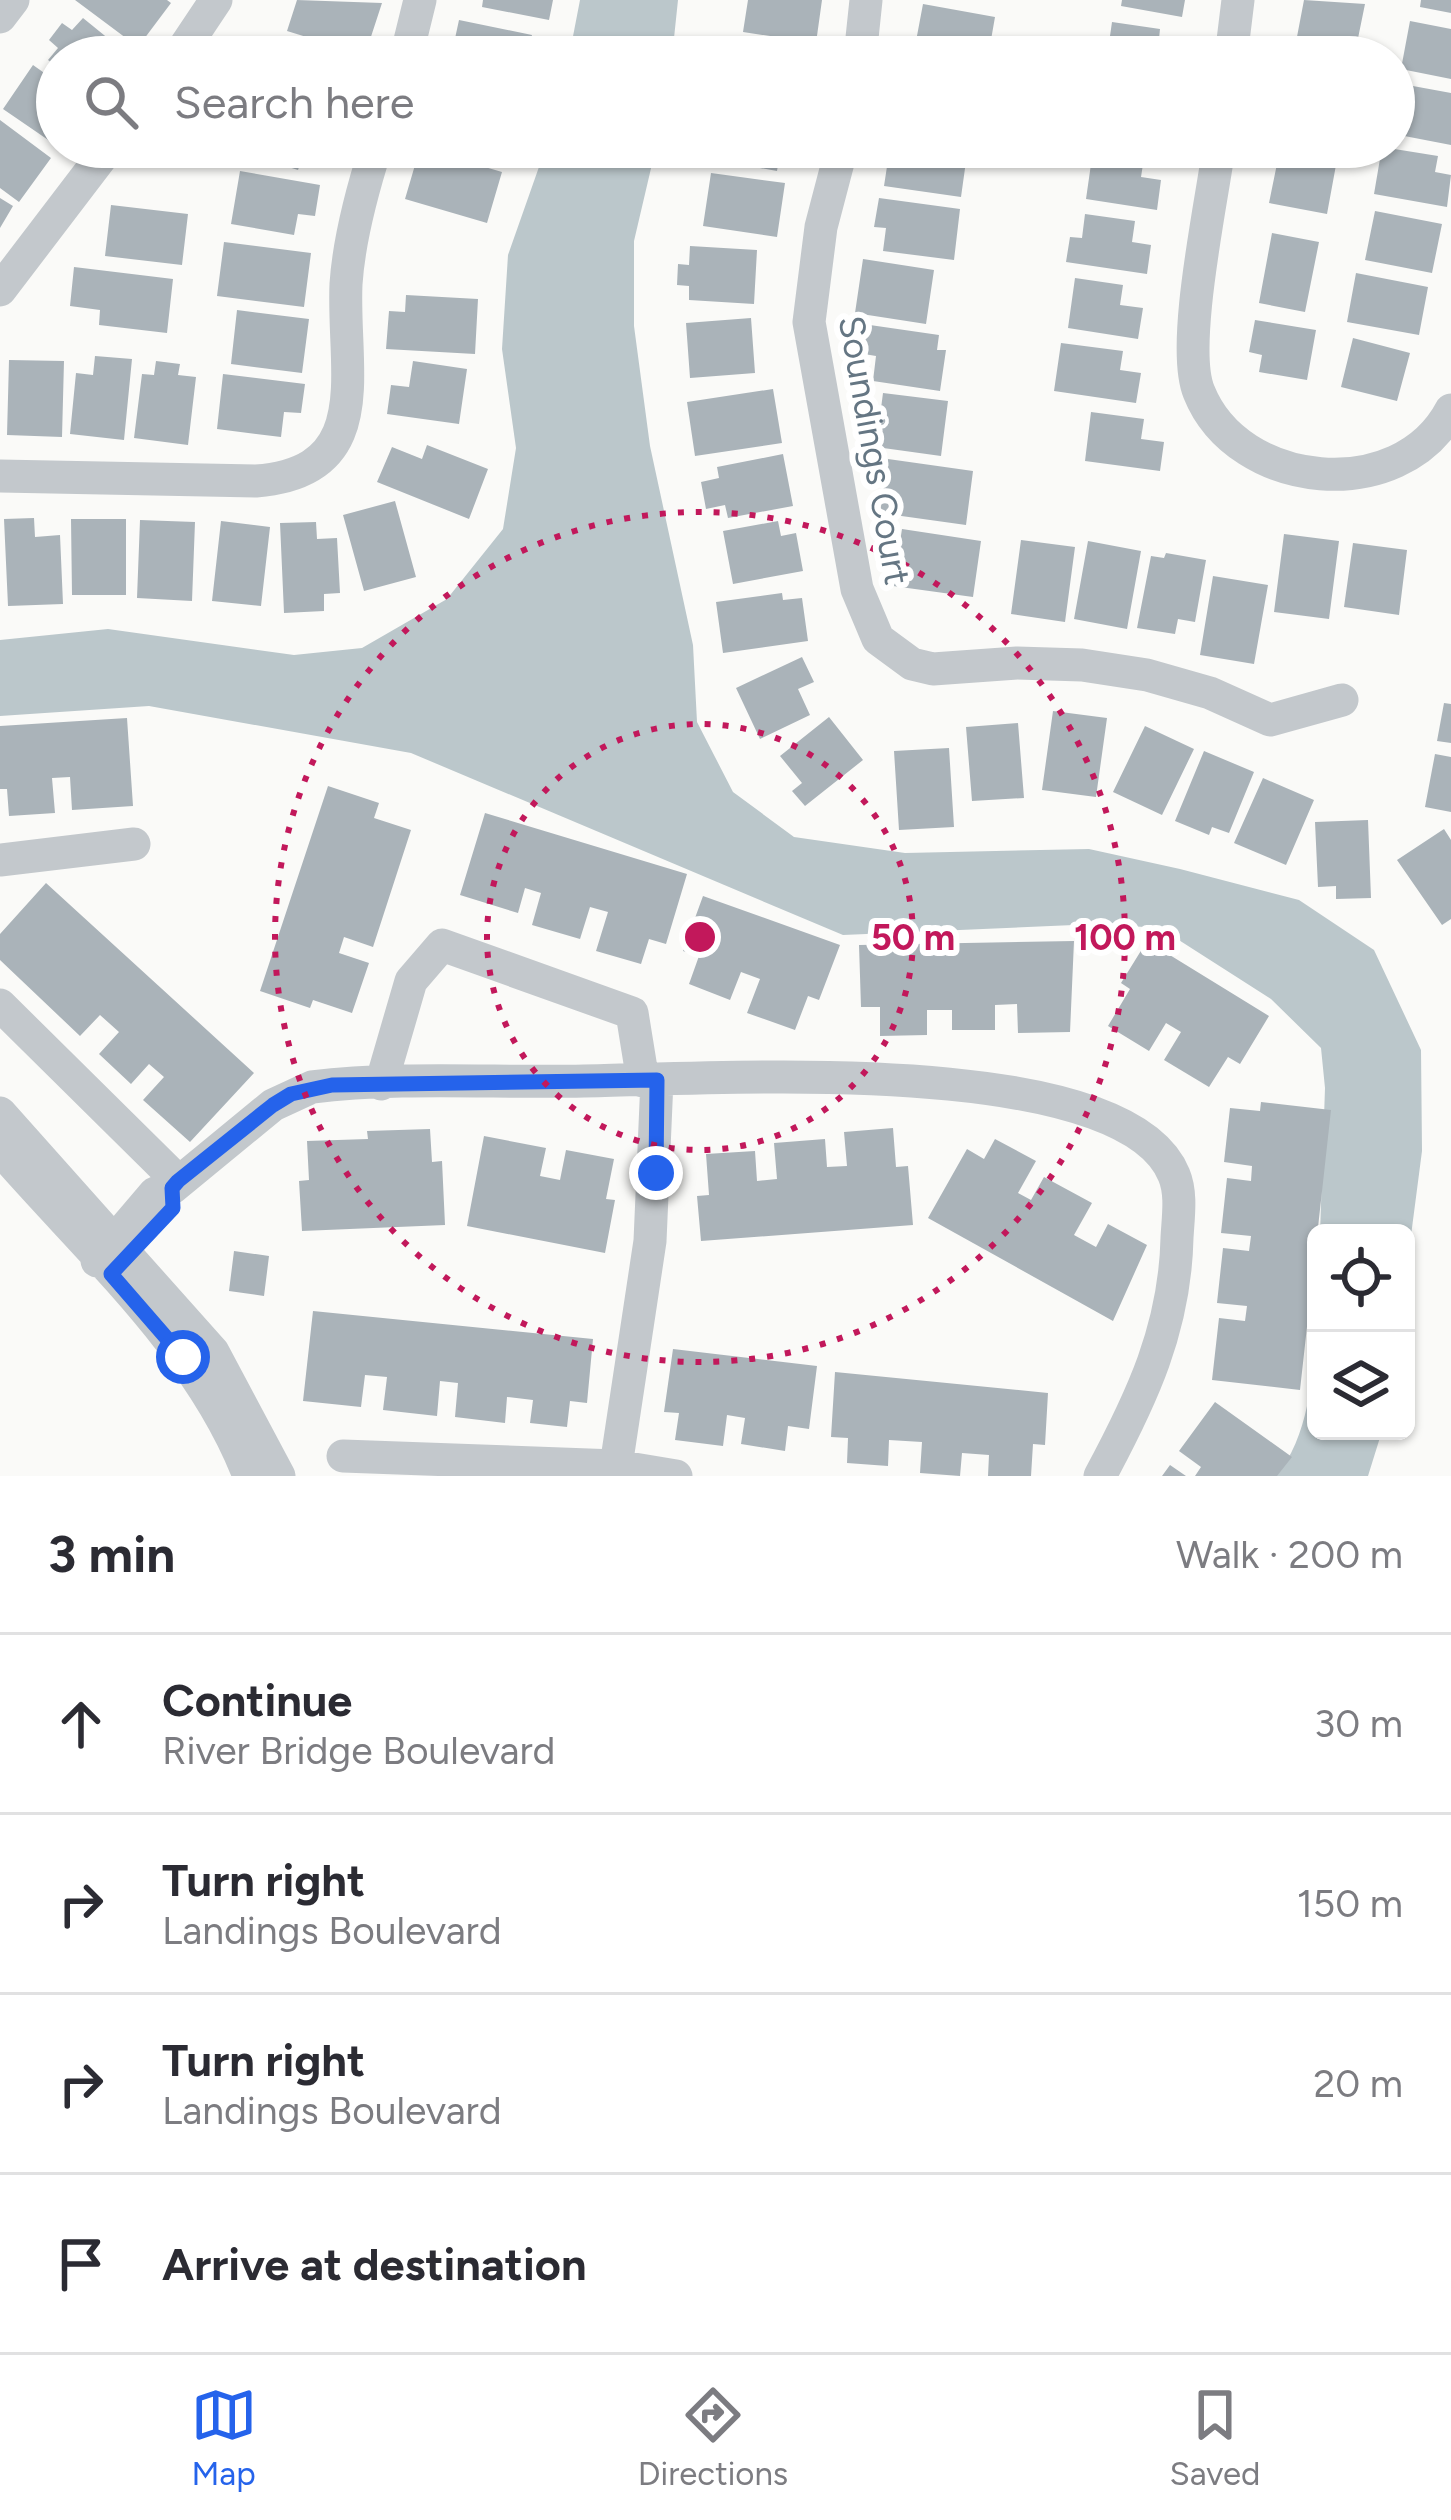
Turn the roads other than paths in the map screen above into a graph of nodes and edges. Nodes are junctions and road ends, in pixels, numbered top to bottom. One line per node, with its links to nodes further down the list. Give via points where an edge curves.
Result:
1 (13, 0): 6 (street)
2 (216, 0): 7 (street)
3 (420, 0): 8 (street)
4 (866, 0): 9 (street)
5 (1238, 0): 10 (street)
6 (0, 17)
7 (192, 36)
8 (411, 36)
9 (862, 36)
10 (1234, 36)
11 (93, 168): 15 (street)
12 (371, 168): 17 (street, via 346,279 347,410 341,434 317,465 256,481)
13 (836, 168): 18 (street, Soundings Court, via 809,322 856,589 878,639 932,669 1017,663 1147,675 1270,720)
14 (1216, 168): 16 (street, via 1194,335 1197,389 1222,430 1256,456 1310,473 1368,472 1409,460)
15 (0, 290)
16 (1451, 410)
17 (0, 476)
18 (1342, 700)
19 (134, 844): 20 (street)
20 (0, 860)
21 (0, 1005): 26 (street)
22 (650, 1080): 23 (street); 23 (street, via 632,1012 442,945 411,980); 29 (street, via 650,1241); 33 (street, via 873,1078 991,1087 1106,1120 1162,1156 1179,1196 1173,1300 1144,1393)
23 (381, 1084): 26 (street, via 291,1094)
24 (0, 1113): 27 (street)
25 (0, 1149): 27 (street)
26 (175, 1185): 27 (street, via 173,1208)
27 (113, 1259): 30 (street, via 217,1409); 31 (street, via 213,1352)
28 (343, 1456): 29 (street)
29 (616, 1466): 32 (street)
30 (249, 1476)
31 (279, 1476)
32 (676, 1476)
33 (1100, 1476)

